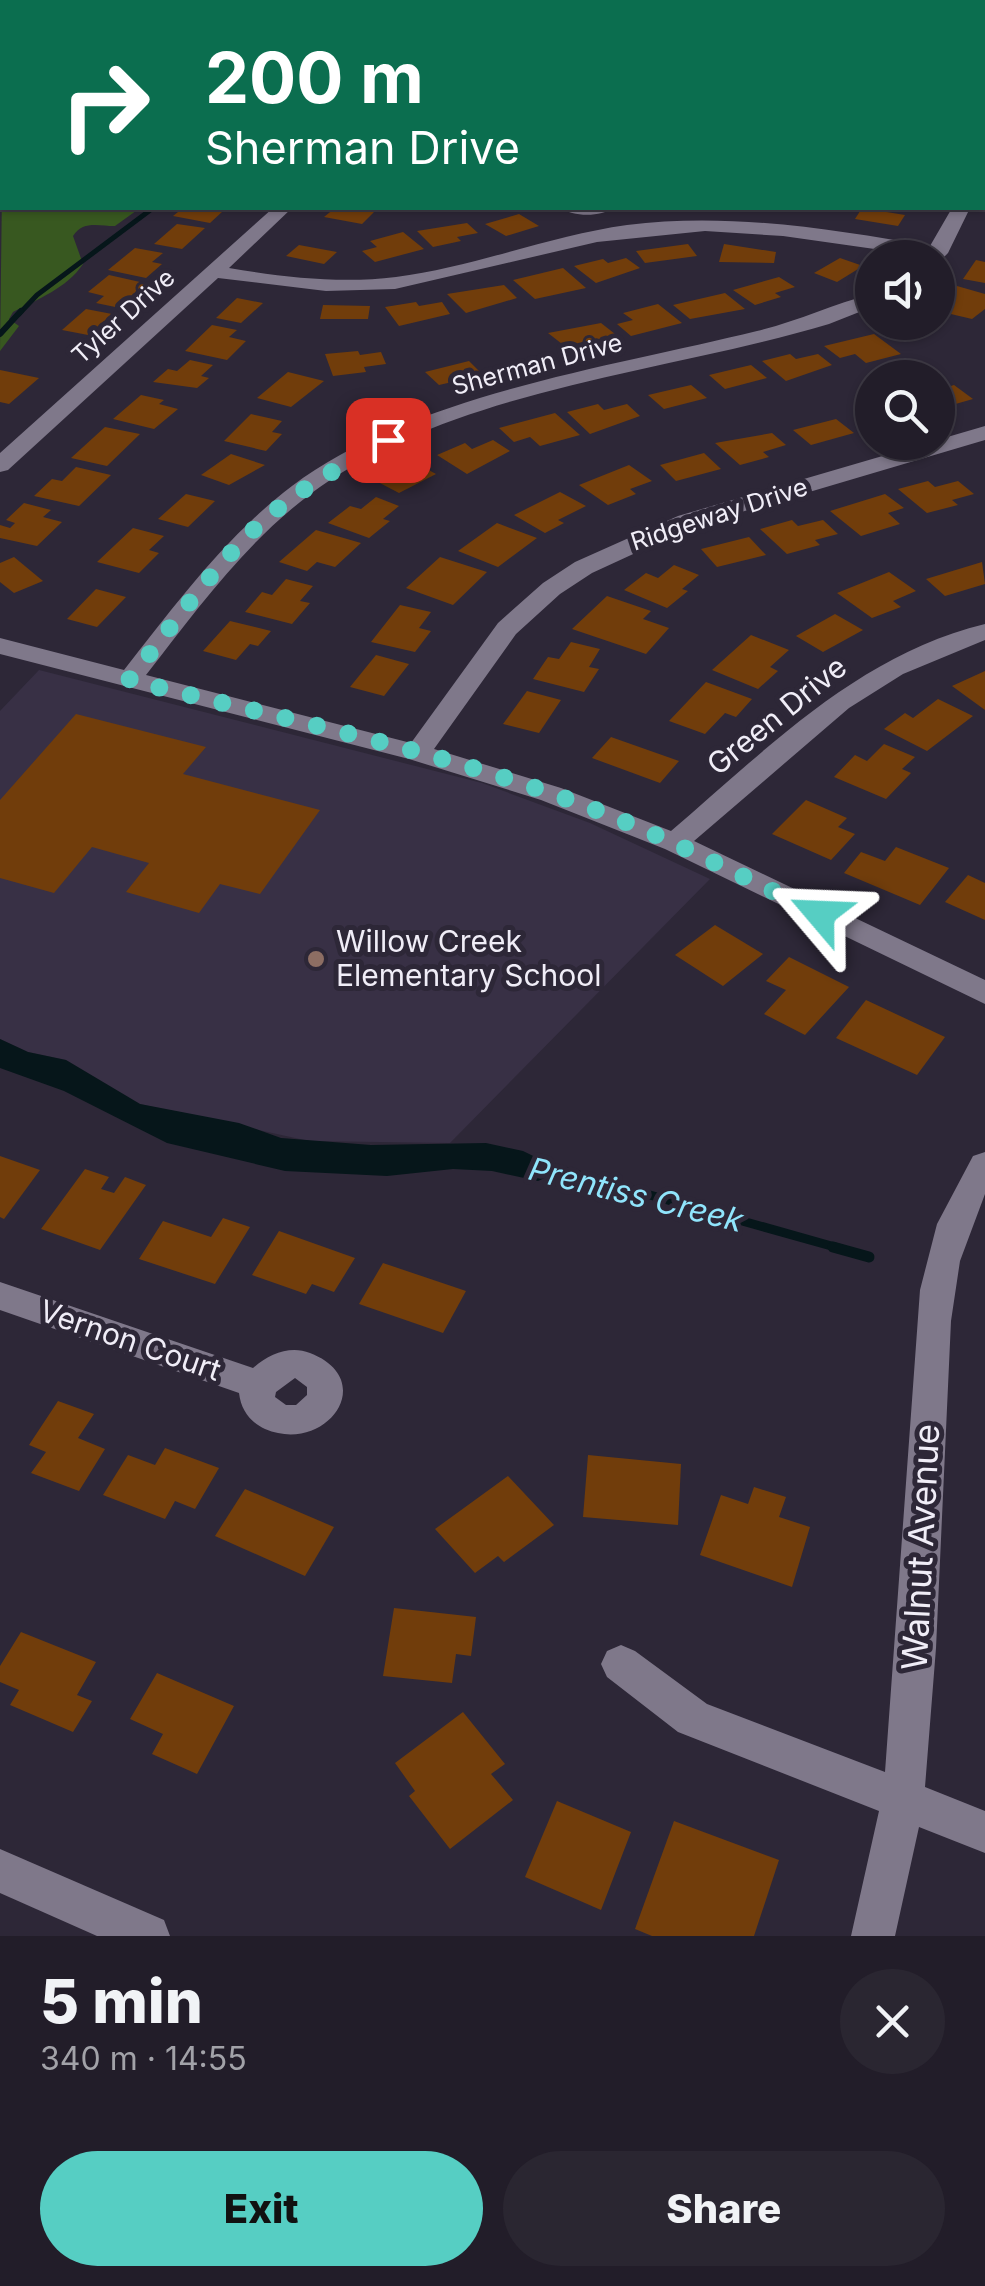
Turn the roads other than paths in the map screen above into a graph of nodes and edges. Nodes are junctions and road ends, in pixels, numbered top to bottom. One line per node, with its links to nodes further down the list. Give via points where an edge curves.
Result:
1 (281, 210): 7 (street, Tyler Drive)
2 (604, 210): 4 (street)
3 (960, 210): 5 (street)
4 (623, 232): 6 (street, via 760,226); 7 (street, via 400,282 295,285)
5 (943, 240)
6 (855, 242)
7 (213, 271): 10 (street, Tyler Drive)
8 (855, 305): 13 (street, Sherman Drive, via 412,427 312,483 264,521)
9 (985, 433): 14 (street, Ridgeway Drive, via 706,514 592,562 506,630)
10 (0, 465)
11 (985, 631): 15 (street, Green Drive, via 906,662 834,706)
12 (0, 646): 13 (street)
13 (129, 680): 14 (street)
14 (418, 753): 15 (street, via 551,794)
15 (675, 843): 16 (street)
16 (985, 992)
17 (985, 1165): 21 (street, Walnut Avenue, via 951,1232 931,1353 912,1700)
18 (0, 1296): 19 (street, Vernon Court)
19 (260, 1385)
20 (621, 1664): 21 (street, via 693,1718)
21 (900, 1800): 22 (street); 25 (street, Walnut Avenue)
22 (985, 1832)
23 (0, 1870): 24 (street)
24 (148, 1936)
25 (873, 1936)

